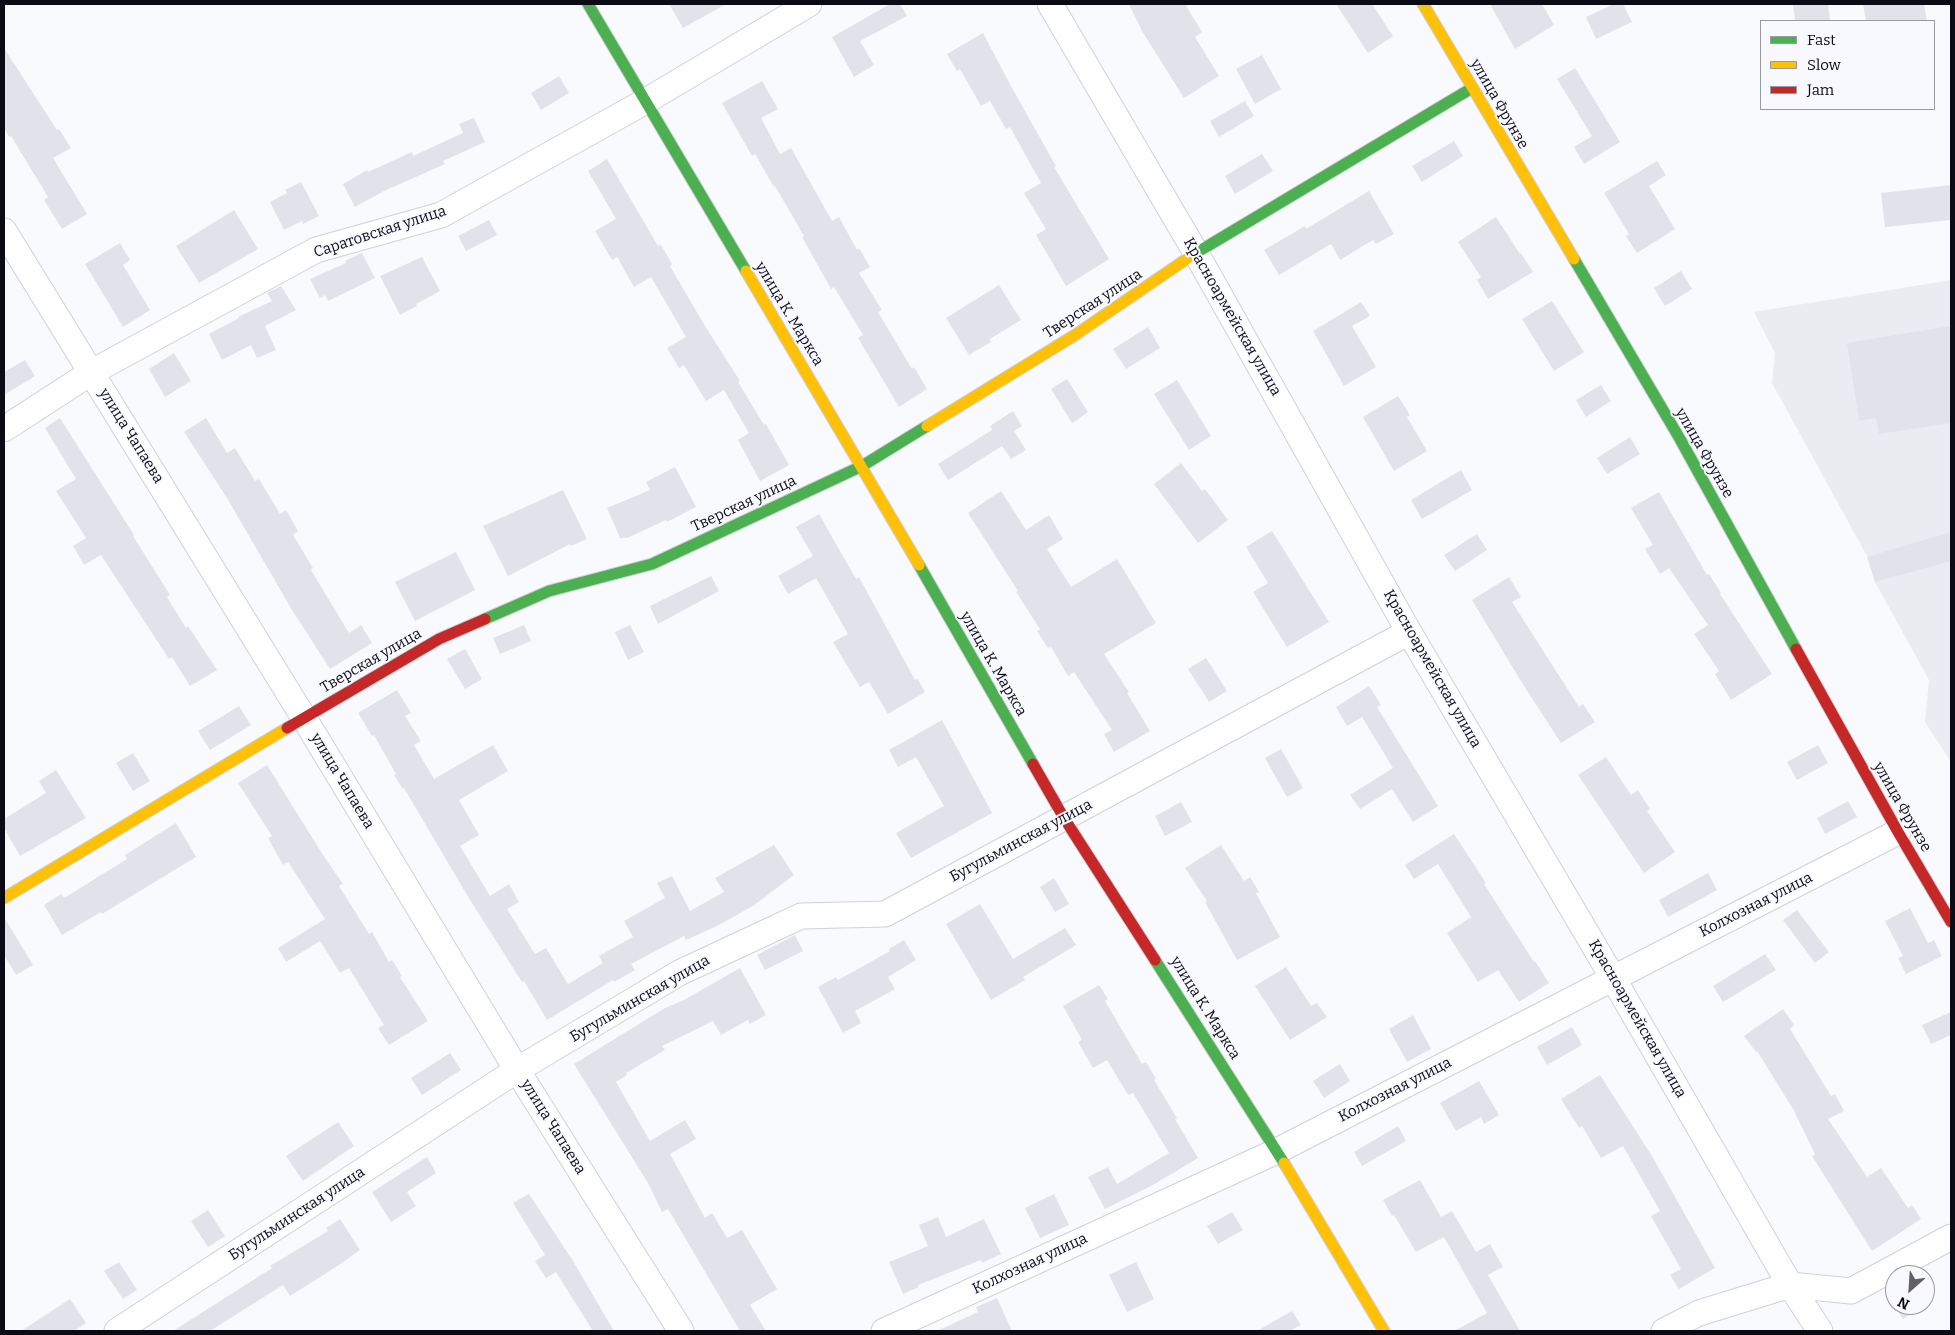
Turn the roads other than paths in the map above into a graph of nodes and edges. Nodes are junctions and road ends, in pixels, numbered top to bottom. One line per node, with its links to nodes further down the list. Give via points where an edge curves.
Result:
1 (588, 4): 6 (street, улица К. Маркса)
2 (809, 4): 6 (street, Саратовская улица)
3 (1050, 4): 8 (street, Красноармейская улица)
4 (1423, 4): 5 (street, улица Фрунзе)
5 (1472, 88): 8 (street, Тверская улица); 15 (street, улица Фрунзе, via 1680,439)
6 (646, 101): 9 (street, Саратовская улица, via 441,215 316,250); 11 (street, улица К. Маркса)
7 (4, 231): 9 (street, улица Чапаева)
8 (1196, 253): 11 (street, Тверская улица, via 1075,335); 12 (street, Красноармейская улица)
9 (92, 372): 10 (street, Саратовская улица); 13 (street, улица Чапаева)
10 (4, 428)
11 (862, 466): 13 (street, Тверская улица, via 652,564 549,591 438,639); 14 (street, улица К. Маркса)
12 (1409, 632): 14 (street, Бугульминская улица); 18 (street, Красноармейская улица)
13 (304, 718): 16 (street, Тверская улица); 19 (street, улица Чапаева)
14 (1064, 818): 19 (street, Бугульминская улица, via 884,914 801,916 679,973); 20 (street, улица К. Маркса)
15 (1898, 832): 17 (street, улица Фрунзе); 18 (street, Колхозная улица)
16 (4, 898)
17 (1951, 922)
18 (1613, 978): 20 (street, Колхозная улица); 22 (street, Красноармейская улица)
19 (517, 1070): 23 (street, Бугульминская улица); 24 (street, улица Чапаева)
20 (1277, 1150): 25 (street, Колхозная улица); 26 (street, улица К. Маркса)
21 (1951, 1237): 22 (street, via 1851,1290)
22 (1790, 1285): 27 (street, via 1699,1312); 28 (street, Красноармейская улица)
23 (116, 1331)
24 (681, 1331)
25 (884, 1331)
26 (1384, 1331)
27 (1664, 1331)
28 (1820, 1331)

